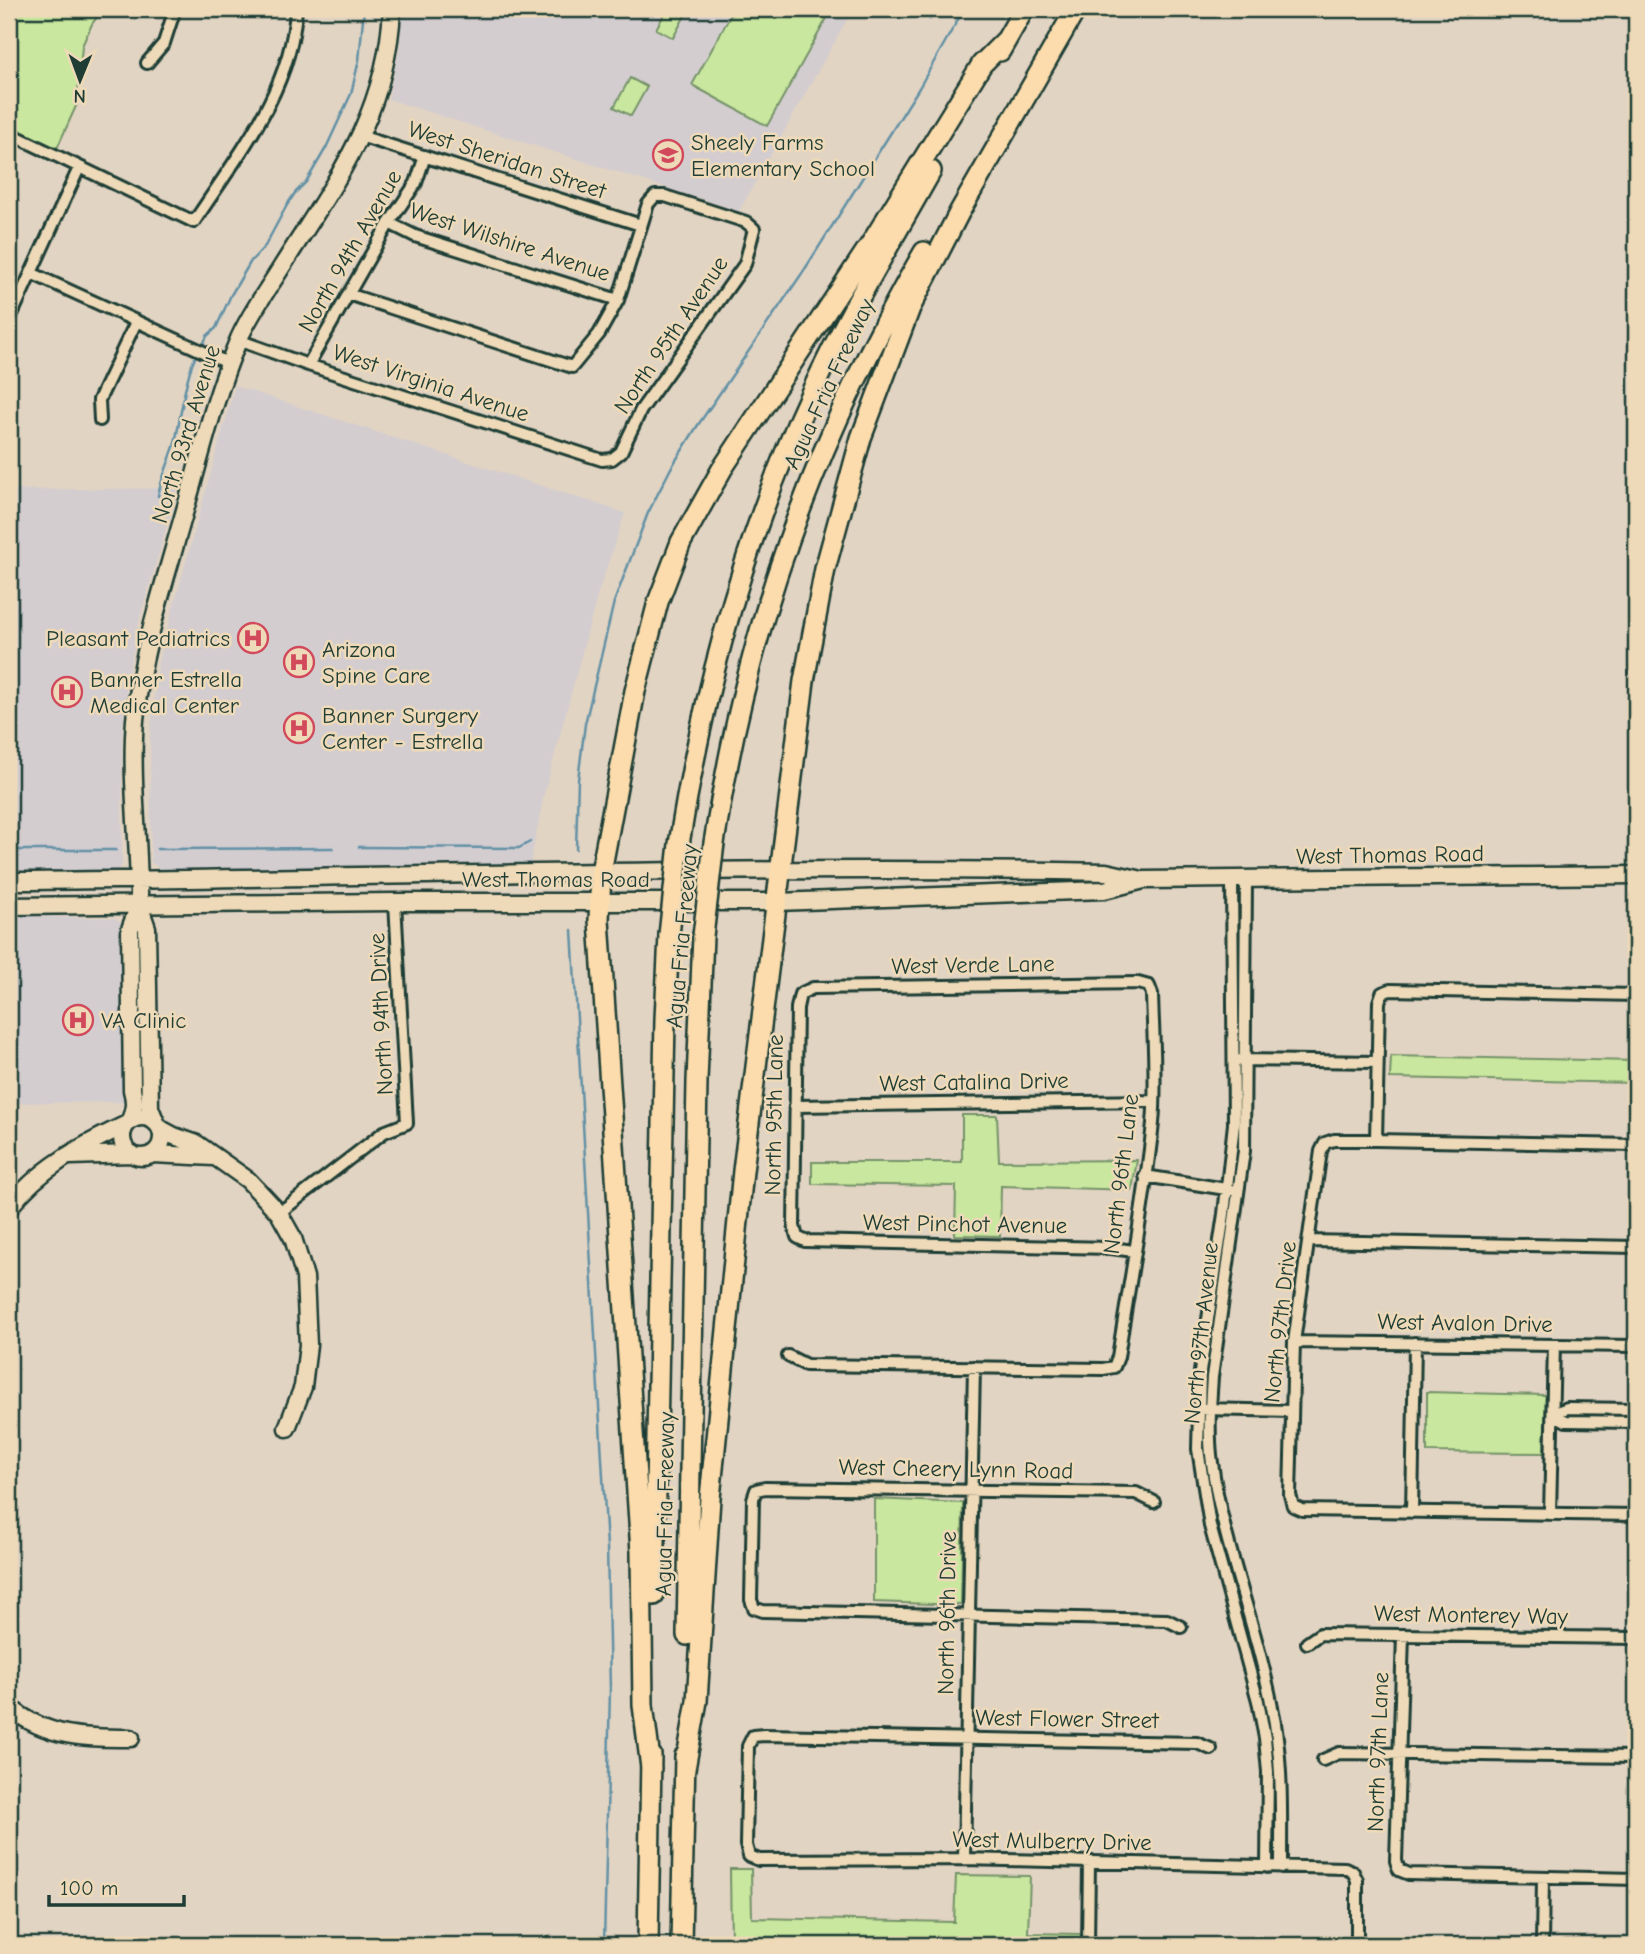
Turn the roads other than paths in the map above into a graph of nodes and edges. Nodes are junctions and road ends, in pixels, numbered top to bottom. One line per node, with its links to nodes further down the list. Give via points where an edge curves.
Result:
1 (175, 9): 8 (street, via 164,43)
2 (296, 9): 12 (street, via 290,52 276,91 194,222)
3 (392, 9): 10 (main road, North 93rd Avenue, via 383,74)
4 (1024, 9): 7 (highway, Agua Fria Freeway)
5 (1064, 9): 94 (highway, Agua Fria Freeway, bridge, via 851,387 784,553 758,632 734,732 703,936)
6 (1076, 9): 25 (highway, via 927,271 874,400 824,569 804,681)
7 (1005, 41): 26 (highway, via 982,64 858,264 716,477 681,542 658,601 635,691); 93 (highway, Agua Fria Freeway, bridge, via 844,327 787,448 750,546 718,652 693,760 669,935 665,1006)
8 (147, 63)
9 (9, 133): 12 (street)
10 (360, 136): 11 (street, West Sheridan Street); 20 (main road, North 93rd Avenue)
11 (425, 156): 13 (street, North 94th Avenue, via 416,183); 14 (street, West Sheridan Street)
12 (79, 167): 15 (street)
13 (389, 223): 16 (street, North 94th Avenue); 17 (street, West Wilshire Avenue, via 415,236)
14 (641, 225): 17 (street); 24 (street, North 95th Avenue, via 648,204 655,196 666,196 746,222 754,229 745,264 640,410 621,452)
15 (31, 273): 18 (street); 19 (street)
16 (348, 294): 17 (street, via 572,367); 22 (street, North 94th Avenue)
17 (618, 300)
18 (9, 321)
19 (136, 322): 21 (street); 23 (street, via 99,401)
20 (239, 340): 21 (main road, North 93rd Avenue); 22 (street, West Virginia Avenue)
21 (230, 364): 29 (main road, North 93rd Avenue, via 149,639 138,694 134,753)
22 (308, 365): 24 (street, West Virginia Avenue, via 602,460)
23 (100, 420)
24 (612, 459)
25 (781, 869): 26 (main road, West Thomas Road); 30 (main road, West Thomas Road, via 1106,872); 35 (highway)
26 (601, 872): 28 (main road, West Thomas Road); 34 (highway)
27 (1636, 875): 31 (main road, West Thomas Road)
28 (352, 878): 29 (main road, West Thomas Road); 36 (main road)
29 (139, 880): 32 (main road, West Thomas Road); 37 (main road, North 93rd Avenue)
30 (1144, 880): 31 (main road, West Thomas Road); 35 (main road, West Thomas Road, via 1104,890)
31 (1239, 880): 44 (street, North 97th Avenue)
32 (9, 881)
33 (395, 902): 34 (main road, West Thomas Road); 36 (main road, West Thomas Road); 59 (street, North 94th Drive, via 407,1123 384,1132)
34 (598, 902): 35 (main road, West Thomas Road); 93 (highway, via 640,1552 643,1705)
35 (777, 902): 94 (highway, via 739,1209 710,1498 697,1701)
36 (340, 903): 37 (main road, West Thomas Road)
37 (139, 905): 38 (main road, West Thomas Road); 40 (main road, North 93rd Avenue, via 130,929); 43 (main road, North 93rd Avenue, via 147,928)
38 (9, 906)
39 (1149, 986): 41 (street, West Verde Lane, via 813,988); 46 (street, North 96th Lane)
40 (130, 990): 43 (main road, via 138,1015 141,1055); 48 (main road, North 93rd Avenue, via 134,1108)
41 (800, 994): 47 (street, North 95th Lane)
42 (1636, 995): 45 (street, via 1390,990 1382,993 1379,1002)
43 (149, 1059): 49 (main road, North 93rd Avenue, via 150,1108)
44 (1238, 1060): 45 (street); 57 (street, North 97th Avenue, via 1244,1151)
45 (1377, 1062): 50 (street)
46 (1153, 1101): 47 (street, West Catalina Drive); 56 (street, North 96th Lane)
47 (796, 1106): 60 (street, North 95th Lane)
48 (123, 1125): 49 (main road, via 142,1116); 52 (main road, via 121,1137); 54 (main road)
49 (158, 1125): 53 (main road, via 162,1143); 55 (main road)
50 (1376, 1140): 51 (street); 61 (street, North 97th Drive, via 1325,1143)
51 (1636, 1145)
52 (130, 1154): 53 (main road); 54 (main road)
53 (153, 1154): 55 (main road)
54 (70, 1156): 58 (main road, via 29,1184)
55 (214, 1157): 59 (main road, via 248,1180)
56 (1145, 1176): 57 (street); 63 (street, North 96th Lane)
57 (1233, 1190): 70 (street, North 97th Avenue, via 1200,1372)
58 (9, 1208)
59 (279, 1213): 75 (main road, via 302,1264 308,1314 306,1374)
60 (797, 1237): 63 (street, West Pinchot Avenue, via 805,1241)
61 (1309, 1241): 62 (street); 64 (street, North 97th Drive)
62 (1636, 1247)
63 (1134, 1251): 69 (street, North 96th Lane, via 1114,1367)
64 (1294, 1342): 65 (street, West Avalon Drive); 72 (street, North 97th Drive)
65 (1415, 1343): 66 (street, West Avalon Drive); 78 (street)
66 (1554, 1345): 67 (street, West Avalon Drive); 73 (street)
67 (1636, 1346)
68 (789, 1356): 69 (street, via 806,1365)
69 (974, 1367): 76 (street, North 96th Drive)
70 (1204, 1409): 72 (street); 98 (street, North 97th Avenue, via 1198,1449 1210,1526 1265,1738); 99 (street, North 97th Avenue, via 1217,1498 1272,1704 1280,1754)
71 (1636, 1409): 73 (street, via 1567,1408)
72 (1291, 1411): 78 (street, North 97th Drive, via 1293,1506 1302,1510)
73 (1553, 1414): 74 (street, via 1566,1421); 79 (street)
74 (1636, 1422)
75 (286, 1428)
76 (971, 1490): 77 (street, West Cheery Lynn Road, via 1136,1493); 81 (street, North 96th Drive); 81 (street, West Cheery Lynn Road, via 765,1488 756,1490 752,1525 754,1608)
77 (1154, 1502)
78 (1412, 1512): 79 (street)
79 (1550, 1514): 80 (street)
80 (1636, 1515)
81 (968, 1616): 82 (street, via 1167,1620); 88 (street, North 96th Drive)
82 (1181, 1627)
83 (1403, 1635): 84 (street, West Monterey Way); 85 (street, West Monterey Way, via 1320,1634); 90 (street, North 97th Lane)
84 (1636, 1638)
85 (1307, 1643)
86 (9, 1707): 87 (main road, via 48,1731 85,1738)
87 (131, 1738)
88 (965, 1738): 89 (street, West Flower Street, via 1197,1743); 95 (street, West Flower Street, via 753,1736 748,1746); 96 (street, North 96th Drive)
89 (1211, 1749)
90 (1399, 1754): 91 (street); 92 (street, via 1339,1753); 100 (street, North 97th Lane, via 1399,1870 1409,1874)
91 (1636, 1757)
92 (1323, 1760)
93 (651, 1768): 102 (highway, Agua Fria Freeway)
94 (685, 1769): 103 (highway, Agua Fria Freeway)
95 (749, 1856): 96 (street, West Mulberry Drive, via 759,1860)
96 (964, 1859): 97 (street, West Mulberry Drive)
97 (1089, 1862): 98 (street, West Mulberry Drive); 104 (street)
98 (1267, 1867): 99 (street, West Mulberry Drive)
99 (1281, 1867): 105 (street, West Mulberry Drive, via 1353,1872 1357,1880)
100 (1543, 1877): 101 (street); 106 (street)
101 (1636, 1878)
102 (648, 1945)
103 (681, 1945)
104 (1088, 1945)
105 (1357, 1945)
106 (1542, 1945)

